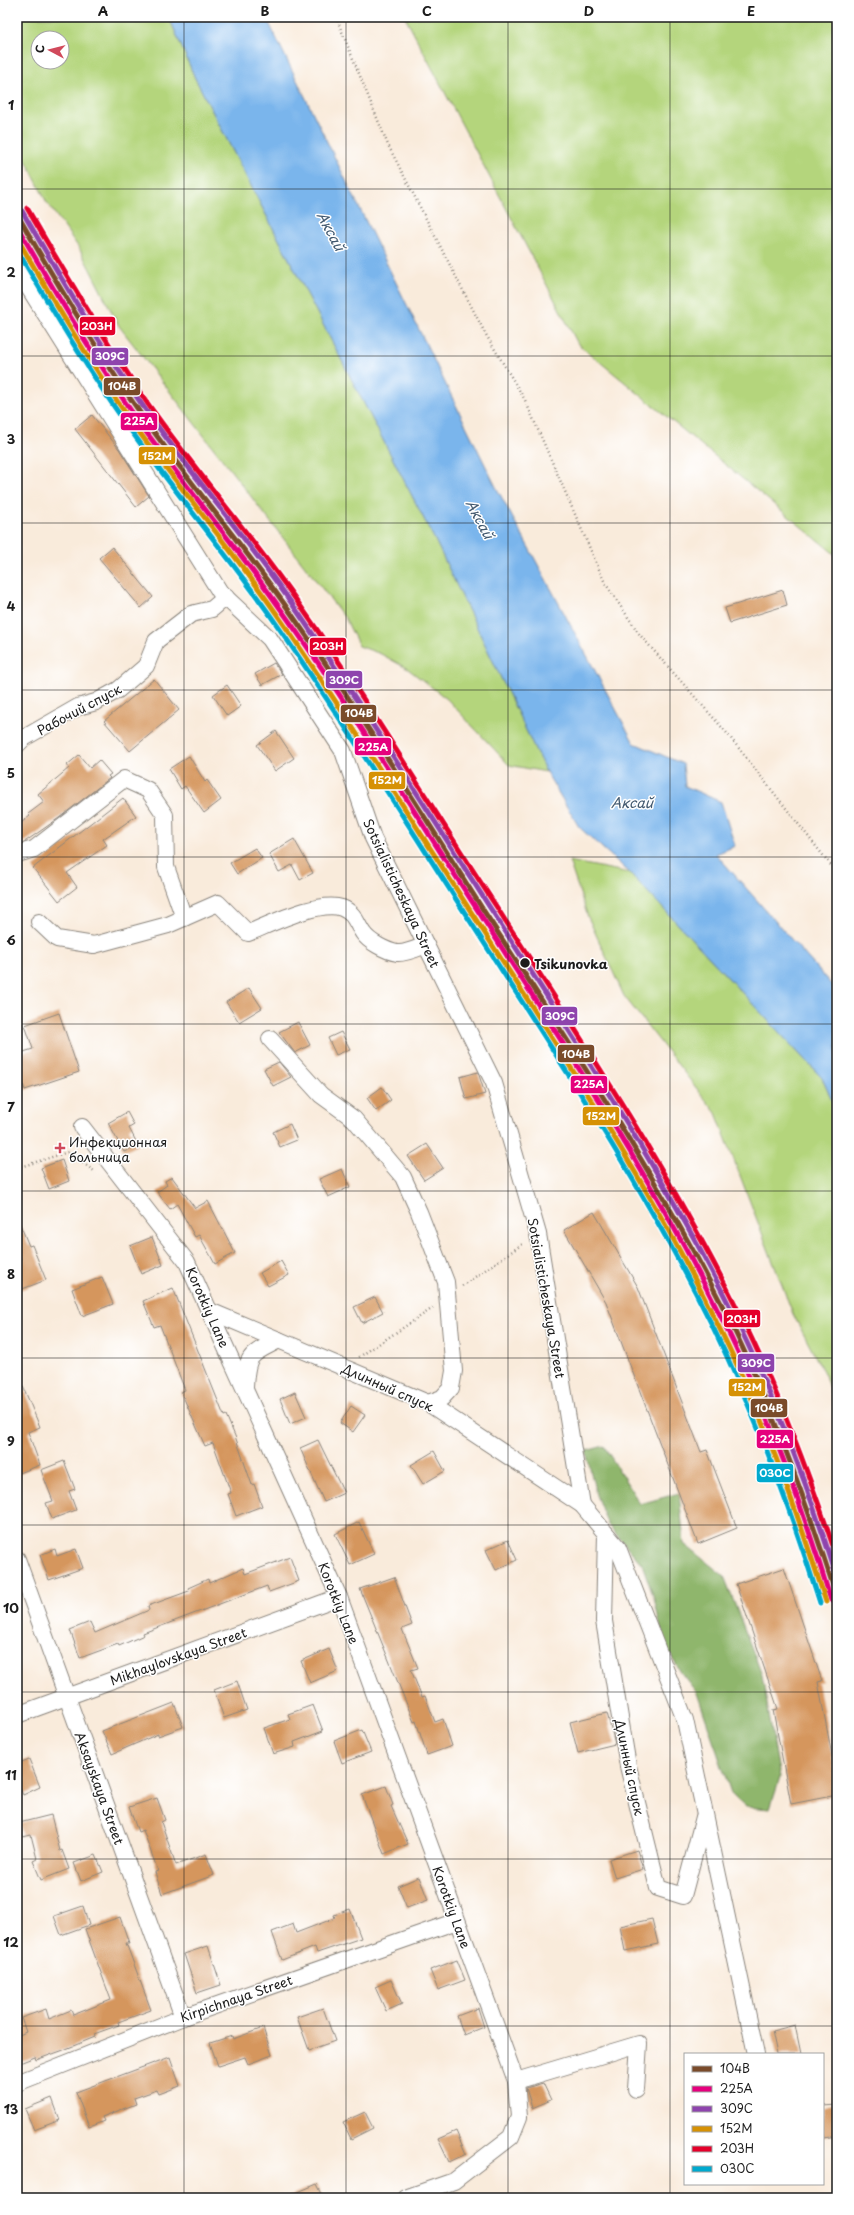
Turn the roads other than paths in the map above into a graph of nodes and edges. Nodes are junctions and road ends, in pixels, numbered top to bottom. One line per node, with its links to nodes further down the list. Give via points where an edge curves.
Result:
1 (17, 269): 2 (street, Sotsialisticheskaya Street, via 220,592)
2 (226, 597): 3 (street, Рабочий спуск, via 212,609 191,614 156,641 146,666 118,690 96,702 78,707 24,738); 7 (street, Sotsialisticheskaya Street, via 270,639 343,751 373,838)
3 (17, 745)
4 (17, 854): 5 (street, via 34,849 124,779 148,790 165,815 166,867)
5 (184, 918): 6 (street, via 168,925 94,945 57,939); 7 (street, via 218,903 248,933 314,908 341,908 354,916 369,940 387,949 398,953)
6 (39, 922)
7 (426, 945): 14 (street, Sotsialisticheskaya Street, via 494,1083 538,1234)
8 (270, 1039): 13 (street, via 321,1095 354,1119 403,1177 419,1212 446,1282 454,1371 451,1388 442,1398)
9 (82, 1127): 10 (street, Korotkiy Lane, via 187,1262)
10 (210, 1311): 11 (street, Длинный спуск); 12 (street, Korotkiy Lane)
11 (279, 1340): 12 (street, via 252,1354 246,1365); 13 (street, Длинный спуск)
12 (245, 1389): 17 (street, Korotkiy Lane)
13 (428, 1403): 14 (street, Длинный спуск)
14 (582, 1505): 15 (street, Длинный спуск)
15 (606, 1534): 20 (street, Длинный спуск, via 618,1548 685,1720); 20 (street, Длинный спуск, via 604,1621 628,1766 658,1888 683,1896)
16 (17, 1559): 18 (street, Aksayskaya Street)
17 (339, 1597): 18 (street, Mikhaylovskaya Street); 21 (street, Korotkiy Lane)
18 (67, 1696): 19 (street, Mikhaylovskaya Street); 22 (street, Aksayskaya Street)
19 (17, 1716)
20 (705, 1814): 23 (street, Длинный спуск)
21 (457, 1921): 22 (street, Kirpichnaya Street); 24 (street, Korotkiy Lane)
22 (183, 2017): 25 (street, Kirpichnaya Street)
23 (756, 2053)
24 (516, 2081): 26 (street, via 639,2044); 27 (street, Korotkiy Lane, via 519,2117 511,2137 454,2181)
25 (17, 2083)
26 (636, 2089)
27 (404, 2198)

